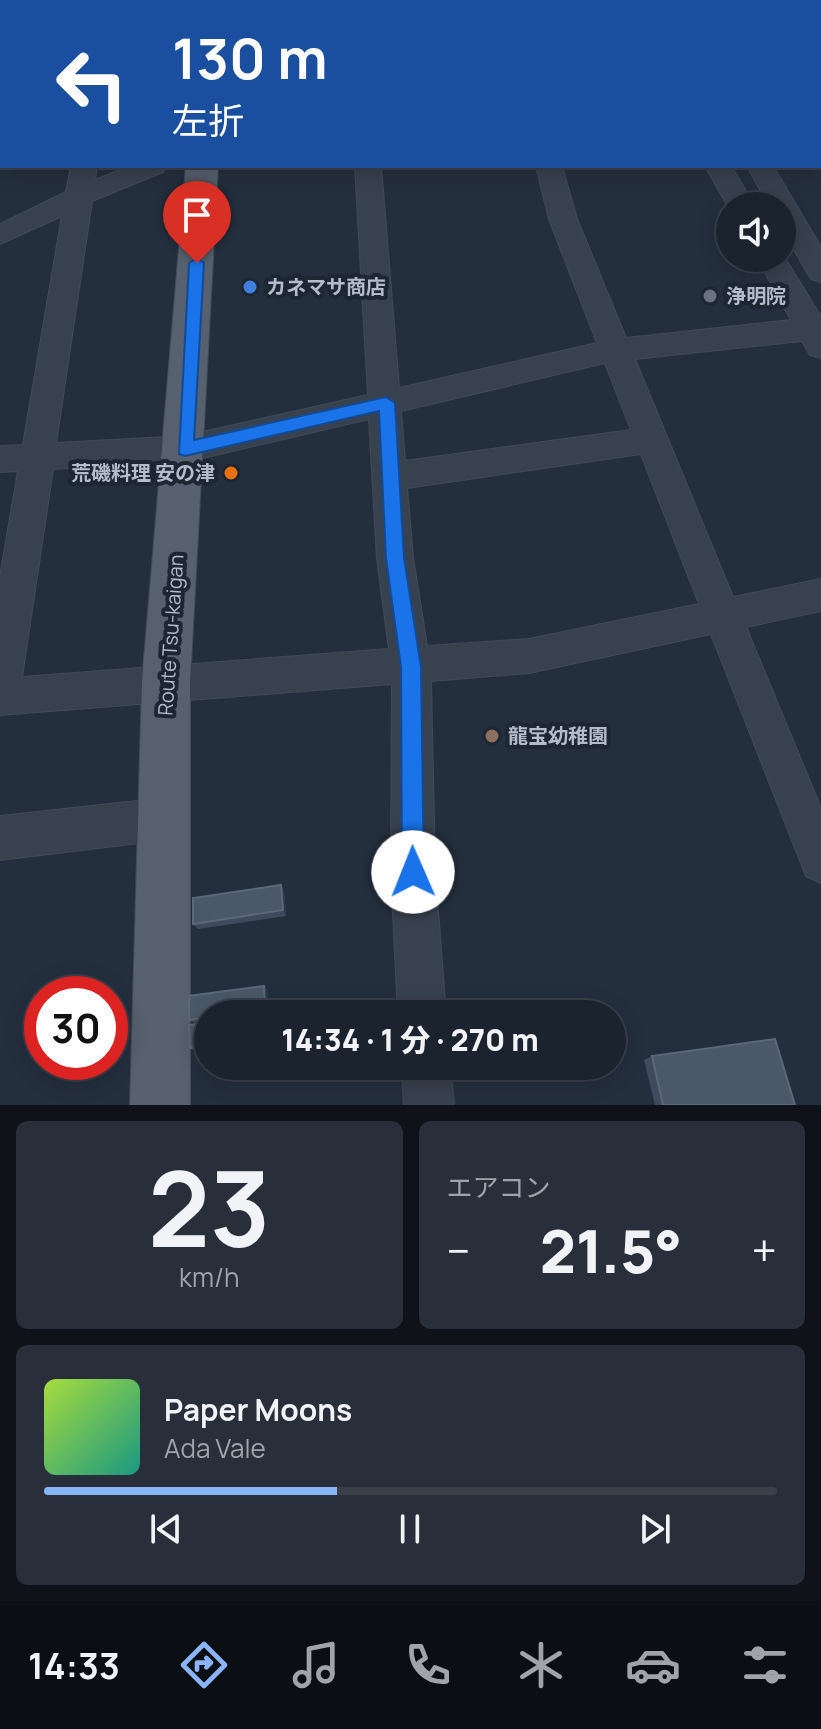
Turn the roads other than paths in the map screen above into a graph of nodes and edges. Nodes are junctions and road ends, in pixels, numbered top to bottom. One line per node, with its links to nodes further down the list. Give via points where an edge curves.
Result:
1 (142, 168): 7 (street)
2 (208, 168): 17 (main road, Route Tsu-kaigan)
3 (368, 168): 15 (street)
4 (550, 168): 14 (street, via 563,219)
5 (719, 168): 8 (street)
6 (761, 168): 12 (street)
7 (82, 178): 9 (street); 10 (street); 19 (street)
8 (733, 192)
9 (0, 210)
10 (0, 235)
11 (780, 272): 13 (street)
12 (821, 272)
13 (818, 335): 14 (street)
14 (615, 350): 15 (street); 16 (street)
15 (386, 403): 17 (street); 20 (street)
16 (652, 439): 20 (street); 22 (street)
17 (185, 449): 19 (street); 24 (main road, Route Tsu-kaigan)
18 (0, 459): 19 (street)
19 (38, 459): 25 (street)
20 (389, 477): 23 (street)
21 (821, 595): 22 (street)
22 (726, 617): 23 (street, via 529,656); 28 (street)
23 (411, 667): 24 (street); 29 (street, via 413,872)
24 (166, 682): 25 (street); 26 (main road, Route Tsu-kaigan)
25 (0, 695)
26 (164, 819): 27 (street); 31 (main road, Route Tsu-kaigan)
27 (0, 838)
28 (821, 861)
29 (421, 1000)
30 (427, 1080): 32 (street)
31 (160, 1105)
32 (429, 1105)

